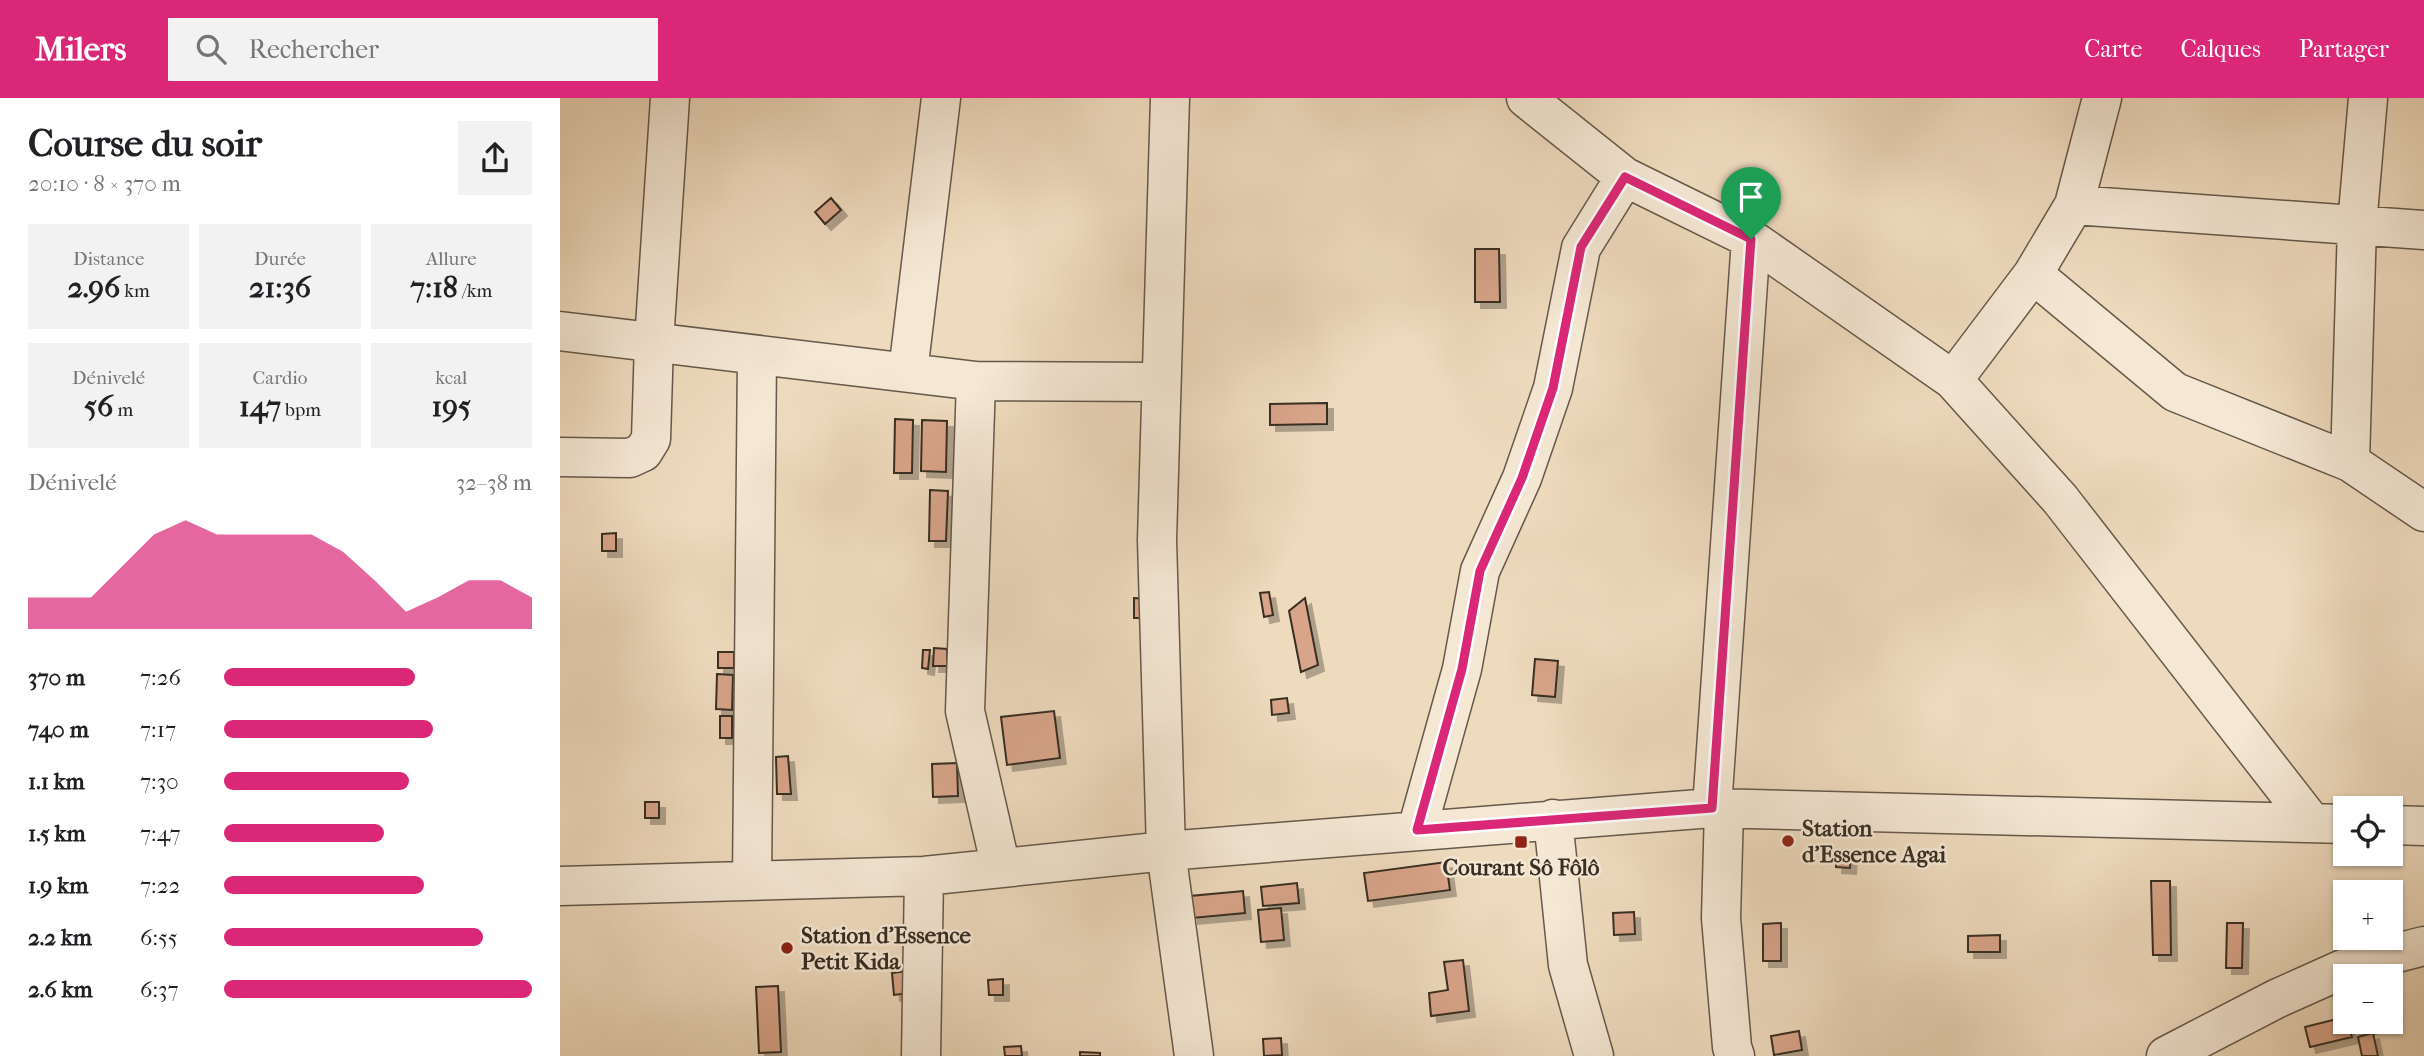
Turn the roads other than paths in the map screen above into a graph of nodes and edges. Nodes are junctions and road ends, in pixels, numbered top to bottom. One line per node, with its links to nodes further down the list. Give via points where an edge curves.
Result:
1 (670, 98): 14 (street)
2 (941, 98): 16 (street)
3 (1170, 98): 19 (street)
4 (1526, 98): 7 (street)
5 (2102, 98): 8 (street)
6 (2368, 98): 9 (street)
7 (1625, 177): 11 (street); 28 (street, via 1581,247 1553,388 1522,478 1480,571 1462,669)
8 (2074, 205): 9 (street); 12 (street)
9 (2357, 225): 10 (street); 21 (street)
10 (2424, 230)
11 (1751, 239): 17 (street); 23 (street)
12 (2033, 274): 17 (street); 21 (street, via 2175,392)
13 (560, 331): 14 (street)
14 (654, 342): 15 (street); 20 (street, via 651,439 643,452 630,458)
15 (757, 355): 16 (street); 32 (street)
16 (908, 372): 18 (street)
17 (1953, 380): 25 (street, via 2060,499)
18 (976, 381): 19 (street); 30 (street, via 965,712)
19 (1161, 382): 29 (street, via 1157,540)
20 (560, 457)
21 (2350, 462): 22 (street)
22 (2424, 512)
23 (1718, 809): 24 (street); 25 (street); 38 (street, via 1721,918)
24 (1552, 819): 28 (street); 37 (street, via 1568,965)
25 (2329, 824)
26 (2403, 825): 27 (street)
27 (2424, 826)
28 (1417, 830): 29 (street)
29 (1166, 851): 30 (street); 36 (street)
30 (1001, 868): 31 (street)
31 (924, 876): 32 (street); 35 (street)
32 (752, 881): 33 (street)
33 (560, 886)
34 (2424, 946): 39 (street, via 2354,964)
35 (921, 1056)
36 (1194, 1056)
37 (1594, 1056)
38 (1735, 1056)
39 (2165, 1056)

